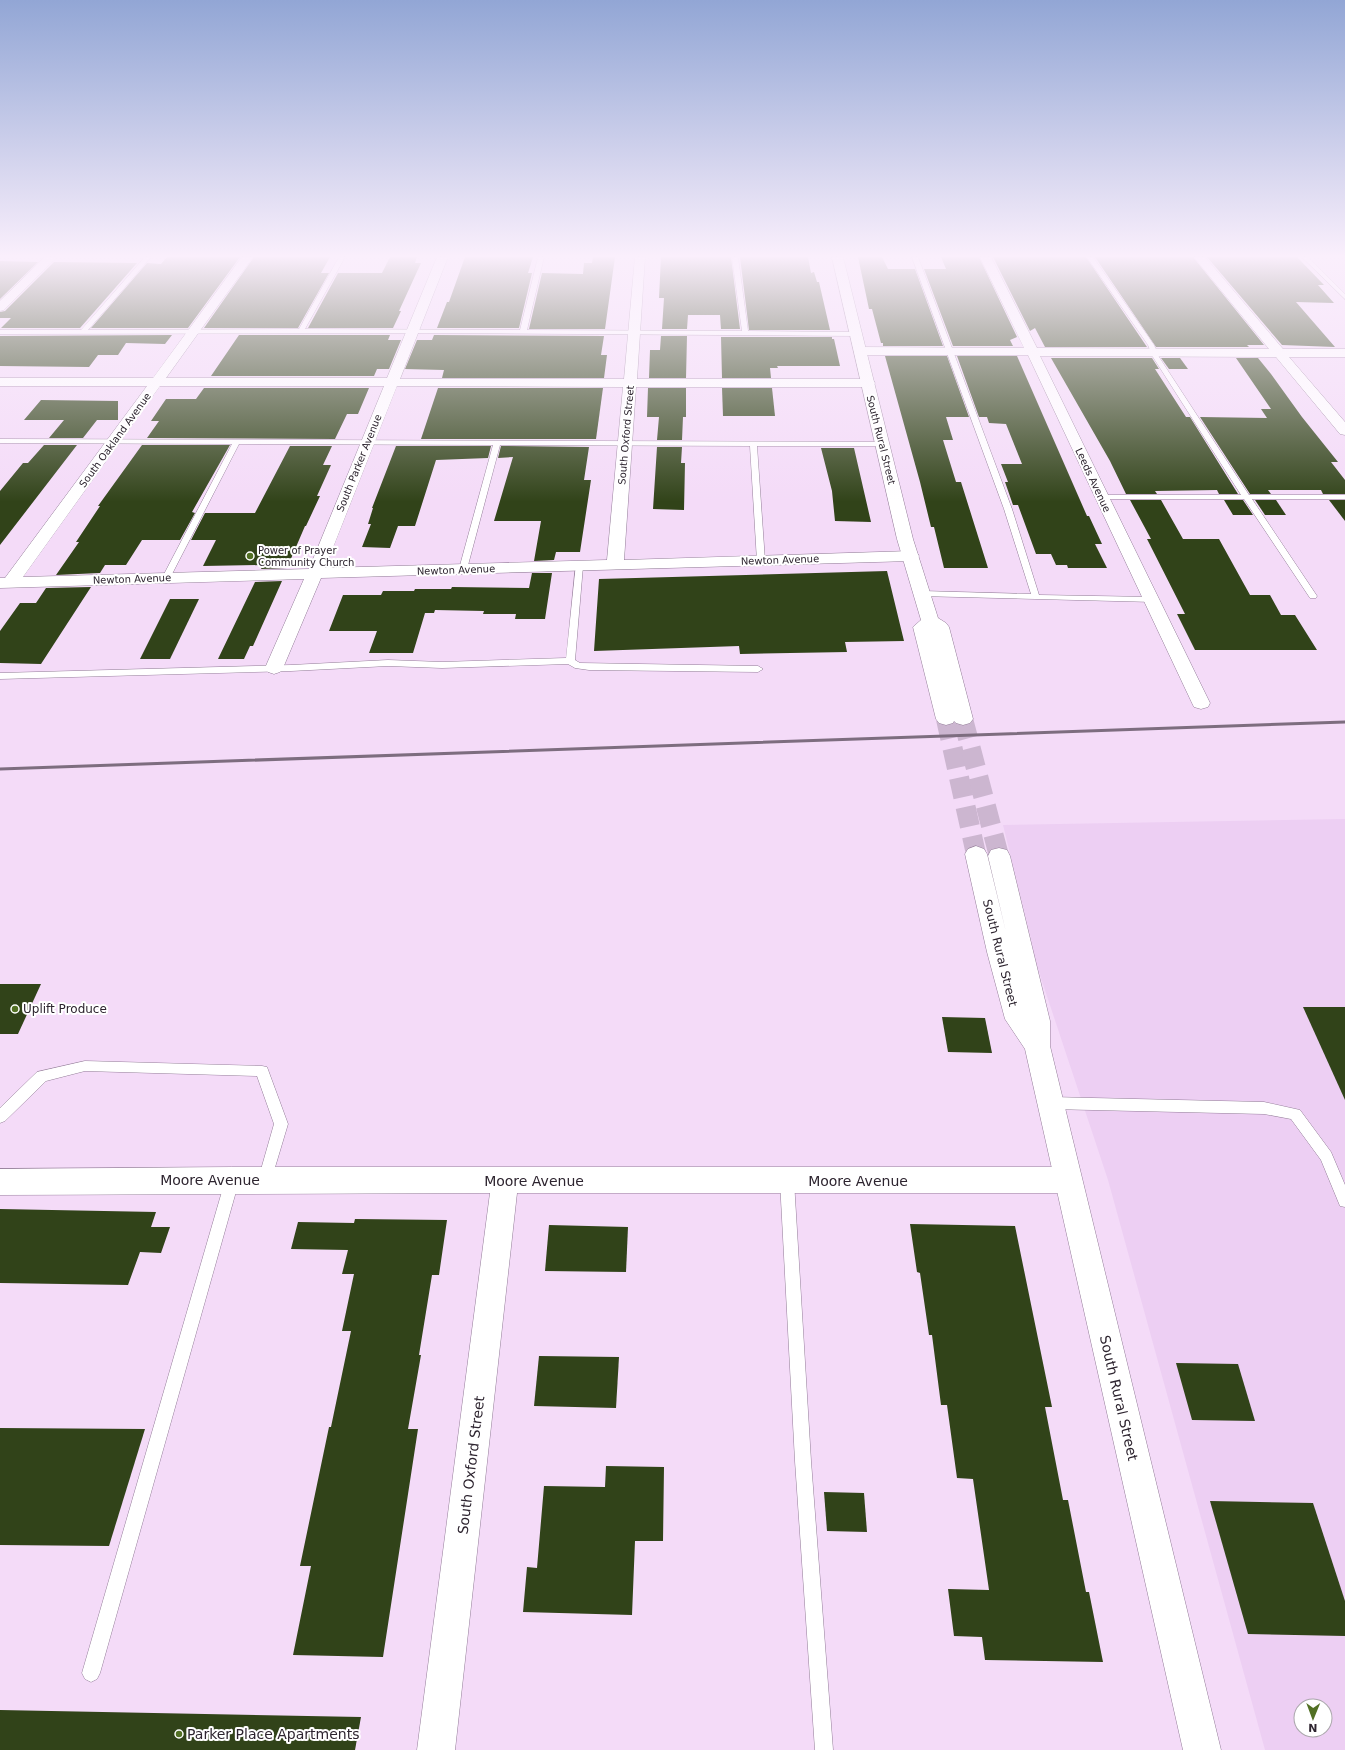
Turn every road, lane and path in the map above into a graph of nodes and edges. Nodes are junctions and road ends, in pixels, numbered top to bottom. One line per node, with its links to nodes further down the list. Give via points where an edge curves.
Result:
1 (188, 339): 16 (street, South Oakland Avenue)
2 (410, 339): 18 (street, South Parker Avenue)
3 (633, 339): 17 (street, South Oxford Street)
4 (857, 339): 9 (street, South Rural Street)
5 (946, 339): 10 (lane)
6 (1026, 339): 11 (street, Leeds Avenue)
7 (1147, 339): 12 (lane)
8 (1268, 339): 13 (street)
9 (860, 351): 10 (street); 19 (street, South Rural Street)
10 (951, 351): 11 (street); 42 (lane, via 1008,509)
11 (1033, 352): 12 (street); 30 (street, Leeds Avenue)
12 (1153, 352): 13 (street); 29 (lane)
13 (1279, 352): 14 (street); 20 (street)
14 (1345, 353)
15 (0, 382): 16 (street)
16 (157, 382): 18 (street); 22 (street, South Oakland Avenue)
17 (630, 382): 18 (street); 19 (street); 26 (street, South Oxford Street)
18 (392, 383): 24 (street, South Parker Avenue)
19 (868, 383): 28 (street, South Rural Street)
20 (1345, 431)
21 (0, 441): 22 (lane)
22 (114, 441): 23 (lane); 39 (street, South Oakland Avenue)
23 (237, 441): 24 (lane); 38 (lane)
24 (368, 442): 25 (lane); 37 (street, South Parker Avenue)
25 (497, 442): 26 (lane); 36 (lane)
26 (625, 443): 27 (lane); 34 (street, South Oxford Street)
27 (753, 444): 28 (lane); 33 (lane)
28 (883, 444): 32 (street, South Rural Street, via 905,539)
29 (1246, 496): 30 (lane); 31 (lane); 41 (lane)
30 (1101, 497): 43 (street, Leeds Avenue)
31 (1345, 497)
32 (912, 556): 33 (street, Newton Avenue); 40 (street, South Rural Street)
33 (761, 561): 34 (street, Newton Avenue)
34 (615, 565): 35 (street, Newton Avenue)
35 (579, 566): 36 (street, Newton Avenue); 44 (lane)
36 (462, 569): 37 (street, Newton Avenue)
37 (314, 574): 38 (street, Newton Avenue); 45 (street, South Parker Avenue)
38 (166, 578): 39 (street, Newton Avenue)
39 (5, 583)
40 (922, 594): 42 (lane); 49 (street, South Rural Street, via 930,621 922,627)
41 (1313, 596)
42 (1036, 597): 43 (lane)
43 (1151, 600): 48 (street, Leeds Avenue)
44 (570, 661): 45 (lane, via 442,665 388,663); 46 (lane, via 578,666 589,667)
45 (274, 668): 47 (lane)
46 (758, 669)
47 (0, 676)
48 (1201, 703)
49 (955, 719)
50 (976, 854): 52 (street, South Rural Street, via 1017,1019)
51 (999, 856): 52 (street, South Rural Street, via 1034,997 1038,1021)
52 (1037, 1046): 53 (street, South Rural Street)
53 (1050, 1103): 57 (street, South Rural Street); 61 (lane, via 1264,1108 1295,1114 1326,1156)
54 (0, 1117): 56 (lane, via 42,1076 85,1066 262,1071 281,1124)
55 (232, 1180): 56 (street, Moore Avenue); 60 (street, Moore Avenue); 62 (lane)
56 (265, 1180): 58 (street, Moore Avenue)
57 (1067, 1180): 59 (street, Moore Avenue); 65 (street, South Rural Street)
58 (505, 1181): 59 (street, Moore Avenue); 63 (street, South Oxford Street)
59 (787, 1181): 64 (lane)
60 (0, 1182)
61 (1345, 1201)
62 (90, 1673)
63 (436, 1750)
64 (824, 1750)
65 (1202, 1750)

